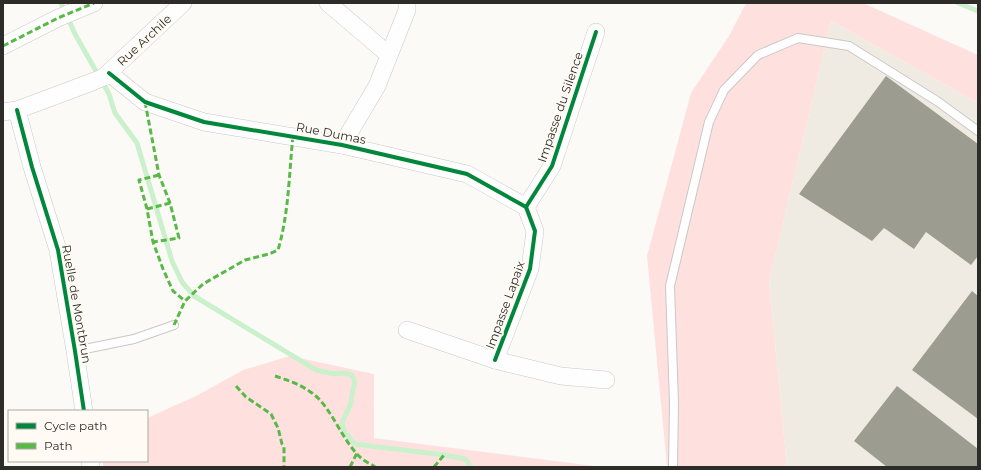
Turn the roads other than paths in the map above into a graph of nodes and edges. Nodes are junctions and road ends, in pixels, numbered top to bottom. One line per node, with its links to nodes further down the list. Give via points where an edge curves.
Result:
1 (94, 3): 6 (street)
2 (183, 3): 8 (street, Rue Archile)
3 (328, 3): 7 (street)
4 (406, 3): 7 (street, via 407,10)
5 (596, 32): 12 (street, Impasse du Silence, via 552,166)
6 (3, 46)
7 (389, 55): 11 (street, via 377,86)
8 (102, 77): 9 (street, Rue Archile); 11 (street, Rue Dumas, via 145,102 204,122)
9 (10, 111): 15 (street, Ruelle de Montbrun, via 32,167 58,250)
10 (978, 131): 19 (lane, via 937,101 849,46 798,38 758,55 724,90 709,122 670,286 674,403)
11 (342, 145): 12 (street, Rue Dumas, via 468,174)
12 (526, 207): 16 (street, Impasse Lapaix, via 535,231 530,269)
13 (174, 325): 15 (lane, via 134,339)
14 (407, 330): 16 (street)
15 (76, 351): 18 (street, Ruelle de Montbrun)
16 (495, 360): 17 (street, via 561,376)
17 (606, 380)
18 (84, 410)
19 (673, 467)

